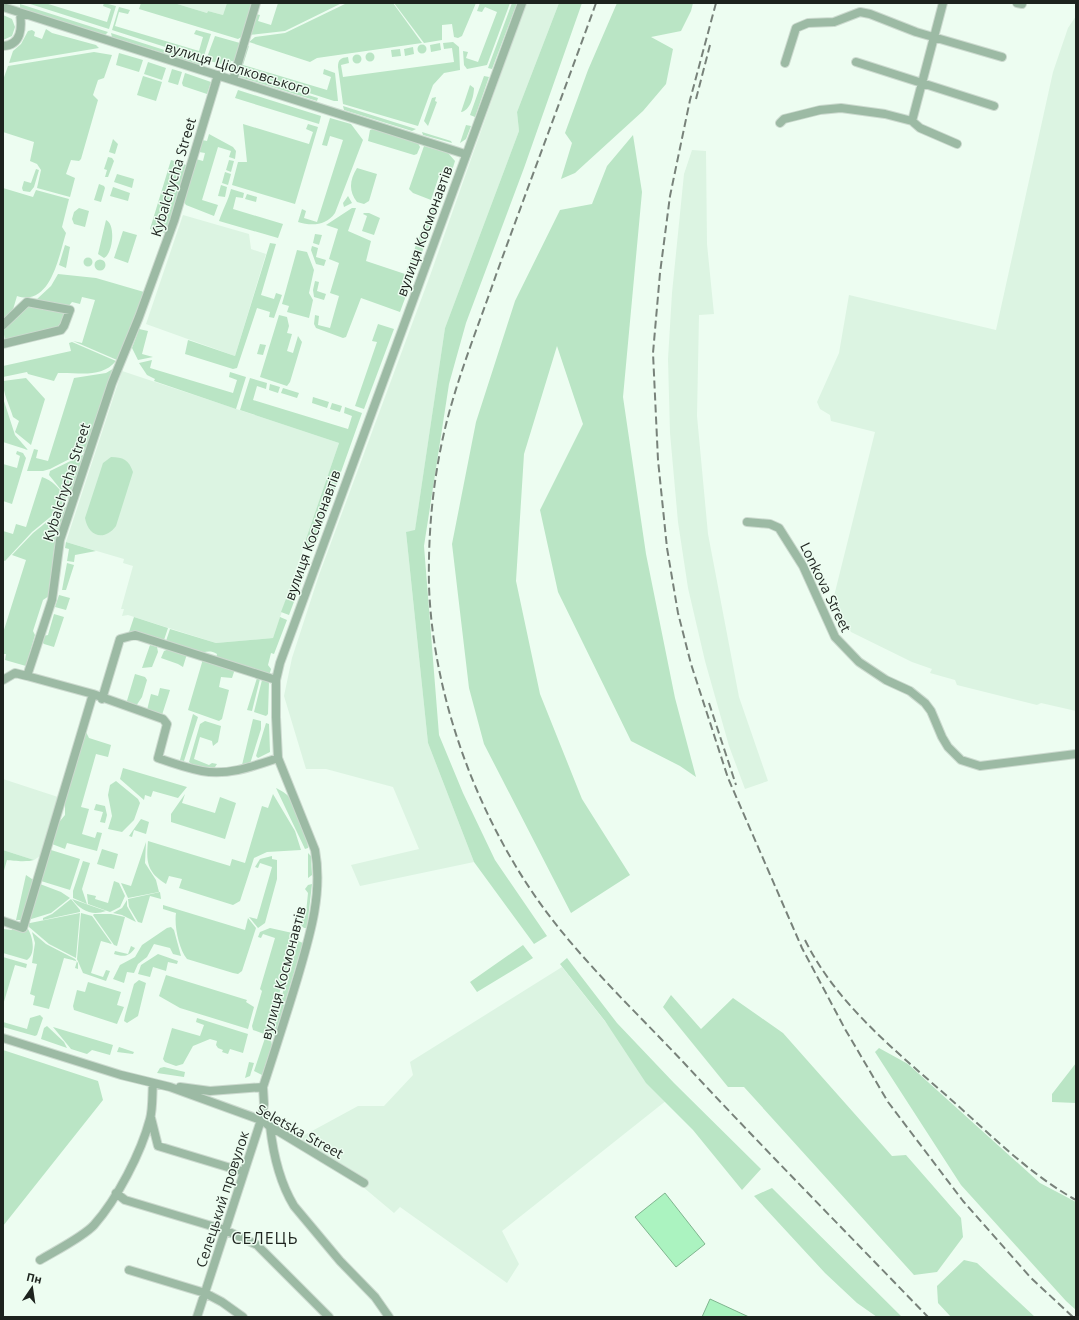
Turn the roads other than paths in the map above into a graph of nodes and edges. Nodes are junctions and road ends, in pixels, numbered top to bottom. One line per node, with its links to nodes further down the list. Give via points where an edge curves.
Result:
1 (256, 3): 12 (street)
2 (522, 3): 18 (street, вулиця Космонавтів)
3 (943, 3): 6 (street)
4 (3, 7): 5 (street, вулиця Ціолковського)
5 (20, 13): 7 (street, via 20,34 13,44); 11 (street, вулиця Ціолковського)
6 (934, 36): 8 (street); 10 (street, via 860,12 834,22 808,23 796,28); 13 (street)
7 (3, 46)
8 (1002, 57)
9 (856, 62): 13 (street)
10 (785, 63)
11 (218, 75): 12 (street, вулиця Ціолковського); 22 (street, Kybalchycha Street, via 174,221 112,383 57,549 53,595)
12 (233, 80): 18 (street, вулиця Ціолковського)
13 (921, 82): 14 (street); 15 (street)
14 (994, 106)
15 (912, 121): 16 (street, via 885,114 840,108 784,119); 17 (street, via 920,128)
16 (780, 123)
17 (957, 144)
18 (465, 154): 24 (street, вулиця Космонавтів, via 289,634)
19 (3, 325): 20 (street, via 27,302 70,310 61,330)
20 (3, 344)
21 (746, 522): 27 (street, Lonkova Street, via 770,524 779,528 803,566 834,637 875,673 918,696 931,711 948,747 961,760 980,766)
22 (27, 676): 23 (street, via 15,673); 25 (street)
23 (3, 680)
24 (276, 680): 26 (street, via 135,635 120,639); 28 (street, вулиця Космонавтів)
25 (93, 694): 26 (street); 29 (street, via 23,928)
26 (102, 699): 28 (street, via 166,722 158,758 202,771 218,772 238,770)
27 (1076, 754)
28 (278, 758): 32 (street, вулиця Космонавтів, via 315,850 318,889 310,934)
29 (3, 921)
30 (3, 1038): 31 (street, Seletska Street)
31 (153, 1083): 32 (street, Seletska Street, via 210,1091); 33 (street); 34 (street, Seletska Street)
32 (263, 1087): 34 (street, Селецький провулок, via 264,1104)
33 (150, 1118): 36 (street, via 158,1146); 38 (street, via 144,1138)
34 (261, 1120): 35 (street, Seletska Street); 36 (street, Селецький провулок)
35 (270, 1126): 37 (street, Seletska Street); 46 (street, via 281,1176 294,1206 340,1261 375,1297)
36 (244, 1172): 39 (street, Селецький провулок)
37 (364, 1183)
38 (116, 1193): 39 (street, via 125,1200); 40 (street, via 93,1226)
39 (225, 1230): 42 (street, Селецький провулок); 45 (street, via 257,1245)
40 (40, 1260)
41 (129, 1270): 42 (street)
42 (205, 1293): 43 (street, Селецький провулок); 44 (street)
43 (197, 1317)
44 (244, 1317)
45 (329, 1317)
46 (389, 1317)

